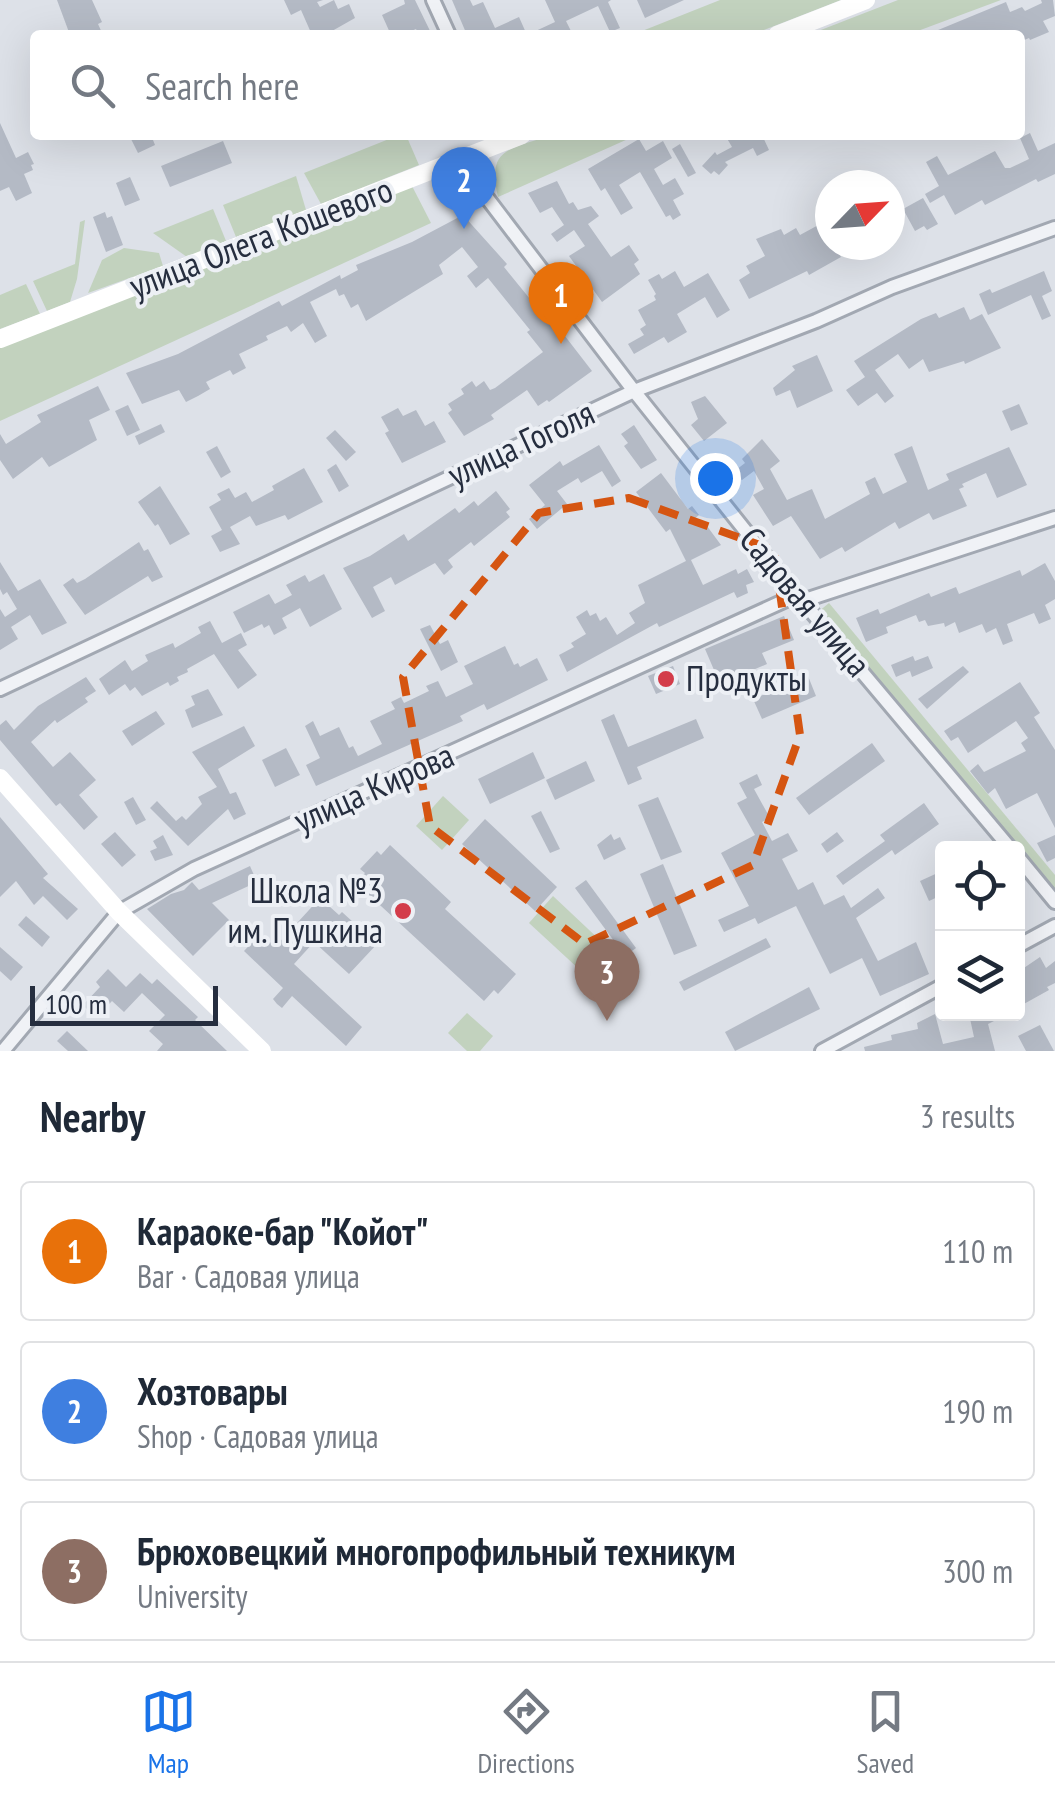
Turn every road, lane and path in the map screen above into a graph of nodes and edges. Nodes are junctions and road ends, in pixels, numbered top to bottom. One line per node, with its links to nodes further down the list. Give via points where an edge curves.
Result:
1 (433, 0): 3 (street)
2 (866, 0): 4 (street)
3 (448, 30)
4 (790, 30)
5 (496, 140): 6 (street, улица Олега Кошевого)
6 (459, 161): 8 (street, улица Олега Кошевого); 9 (street, Садовая улица)
7 (1055, 228): 9 (street, улица Гоголя)
8 (0, 339)
9 (634, 391): 11 (street, Садовая улица); 12 (street, улица Гоголя)
10 (1055, 518): 11 (street, улица Кирова)
11 (800, 598): 14 (street, Садовая улица); 17 (street, улица Кирова, via 194,869)
12 (0, 689)
13 (0, 778): 17 (street)
14 (1004, 841)
15 (1025, 866): 16 (street)
16 (1055, 902)
17 (118, 912): 21 (street, улица Кирова); 22 (street)
18 (1055, 926): 19 (street)
19 (1025, 942)
20 (935, 990): 23 (street)
21 (3, 1051)
22 (262, 1051)
23 (822, 1051)

